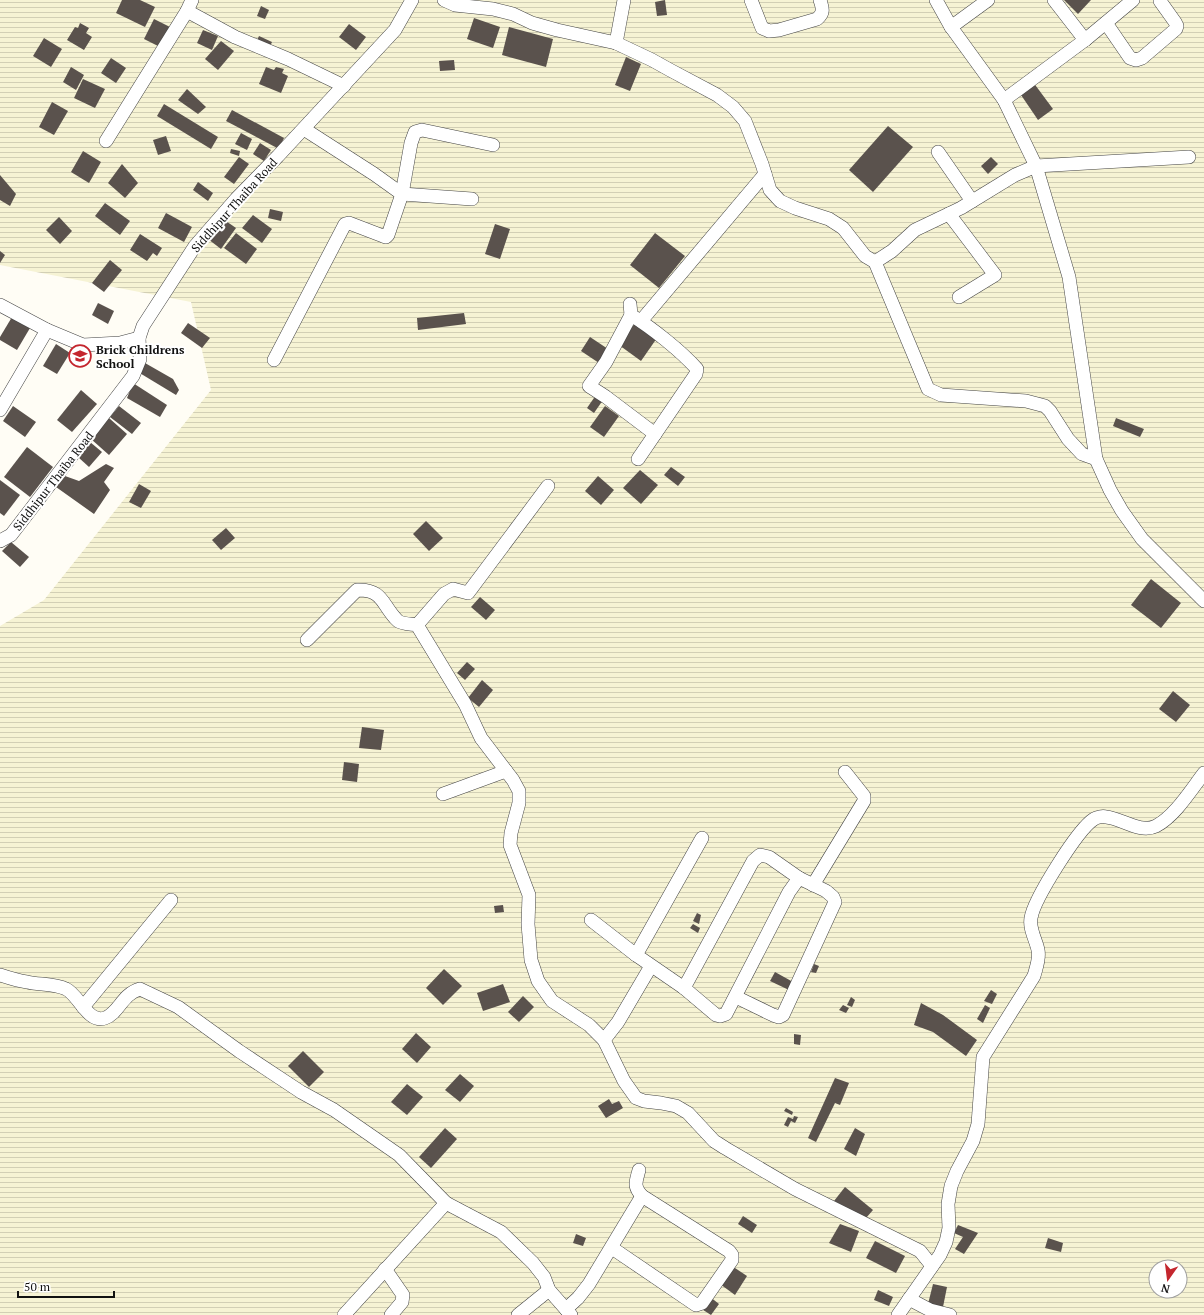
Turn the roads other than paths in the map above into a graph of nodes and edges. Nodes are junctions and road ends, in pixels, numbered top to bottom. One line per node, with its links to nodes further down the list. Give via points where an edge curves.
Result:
1 (412, 0): 16 (street, Siddhipur Thaiba Road, via 395,30)
2 (444, 0): 15 (street, via 455,5 513,14 532,23)
3 (624, 0): 15 (street)
4 (751, 0): 5 (street, via 762,28 769,31 817,19 822,15 823,9)
5 (820, 0)
6 (936, 0): 13 (street)
7 (988, 0): 13 (street)
8 (1054, 0): 14 (street)
9 (1160, 1): 12 (street, via 1177,26 1142,58 1130,58)
10 (1125, 3): 12 (street)
11 (190, 6): 16 (street, via 235,37); 19 (street)
12 (1106, 23): 14 (street)
13 (951, 27): 17 (street)
14 (1085, 40): 17 (street)
15 (616, 43): 24 (street, via 717,95 733,107 746,121)
16 (344, 86): 18 (street, Siddhipur Thaiba Road)
17 (1004, 100): 23 (street)
18 (304, 129): 25 (street); 34 (street, Siddhipur Thaiba Road, via 236,199 195,246 143,326)
19 (106, 141)
20 (493, 145): 25 (street, via 422,130 415,132)
21 (938, 152): 27 (street)
22 (1189, 157): 23 (street)
23 (1036, 166): 27 (street, via 1015,175); 39 (street, via 1069,277)
24 (765, 174): 29 (street, via 770,190 780,201 829,219 842,228 865,256); 32 (street)
25 (402, 194): 26 (street); 35 (street, via 386,237 349,223 345,224)
26 (472, 199)
27 (972, 201): 28 (street)
28 (949, 214): 29 (street, via 915,230 892,251); 30 (street, via 996,275)
29 (875, 262): 39 (street, via 928,389 941,395 1026,401 1045,406 1082,454)
30 (959, 297)
31 (0, 305): 33 (street)
32 (634, 313): 37 (street, via 690,360 697,369); 37 (street, via 589,386)
33 (47, 330): 34 (street, via 83,345 120,343); 36 (street)
34 (139, 338): 41 (street, Siddhipur Thaiba Road, via 140,360 133,376 11,535)
35 (274, 360)
36 (0, 410)
37 (655, 434): 38 (street)
38 (638, 459)
39 (1096, 459): 42 (street, via 1122,511 1142,539)
40 (548, 486): 43 (street, via 468,593 452,589 444,594)
41 (0, 541)
42 (1204, 601)
43 (417, 625): 44 (street, via 399,622 376,594 357,590); 45 (street, via 465,704 481,738)
44 (307, 640)
45 (506, 771): 48 (street); 60 (street, via 519,791 510,845 529,894 528,924 532,960 538,981 552,1001 589,1025)
46 (845, 772): 51 (street, via 864,796 864,801)
47 (1204, 773): 65 (street, via 1169,818 1154,827 1142,828 1106,817 1095,818 1074,839 1052,874 1031,918 1039,950 1034,976 983,1056 978,1124 973,1141 951,1186 946,1242)
48 (443, 794)
49 (702, 838): 54 (street)
50 (799, 878): 51 (street); 57 (street, via 769,857 760,855 753,860); 58 (street, via 789,892)
51 (813, 885): 58 (street, via 826,891 835,902 783,1015 773,1015)
52 (171, 900): 59 (street)
53 (591, 920): 54 (street)
54 (636, 955): 55 (street)
55 (651, 966): 57 (street); 60 (street, via 618,1022)
56 (0, 975): 59 (street, via 66,989)
57 (684, 988): 58 (street, via 720,1016 726,1014)
58 (736, 997)
59 (83, 1007): 63 (street, via 89,1014 104,1018 128,995 140,990 178,1007 239,1051 301,1092 334,1110 399,1155)
60 (604, 1040): 65 (street, via 624,1081 636,1098 676,1106 688,1113 714,1141 725,1148 795,1189 920,1251)
61 (639, 1170): 62 (street, via 636,1186)
62 (642, 1196): 64 (street); 64 (street, via 729,1251 732,1260 702,1303 696,1305)
63 (446, 1203): 66 (street); 67 (street, via 501,1232 533,1263 544,1277)
64 (612, 1248): 69 (street)
65 (932, 1266): 68 (street)
66 (385, 1269): 70 (street); 71 (street, via 403,1295 402,1302)
67 (549, 1290): 69 (street); 72 (street)
68 (909, 1299): 73 (street); 74 (street, via 930,1310)
69 (568, 1312)
70 (344, 1315)
71 (391, 1315)
72 (518, 1315)
73 (898, 1315)
74 (950, 1315)

